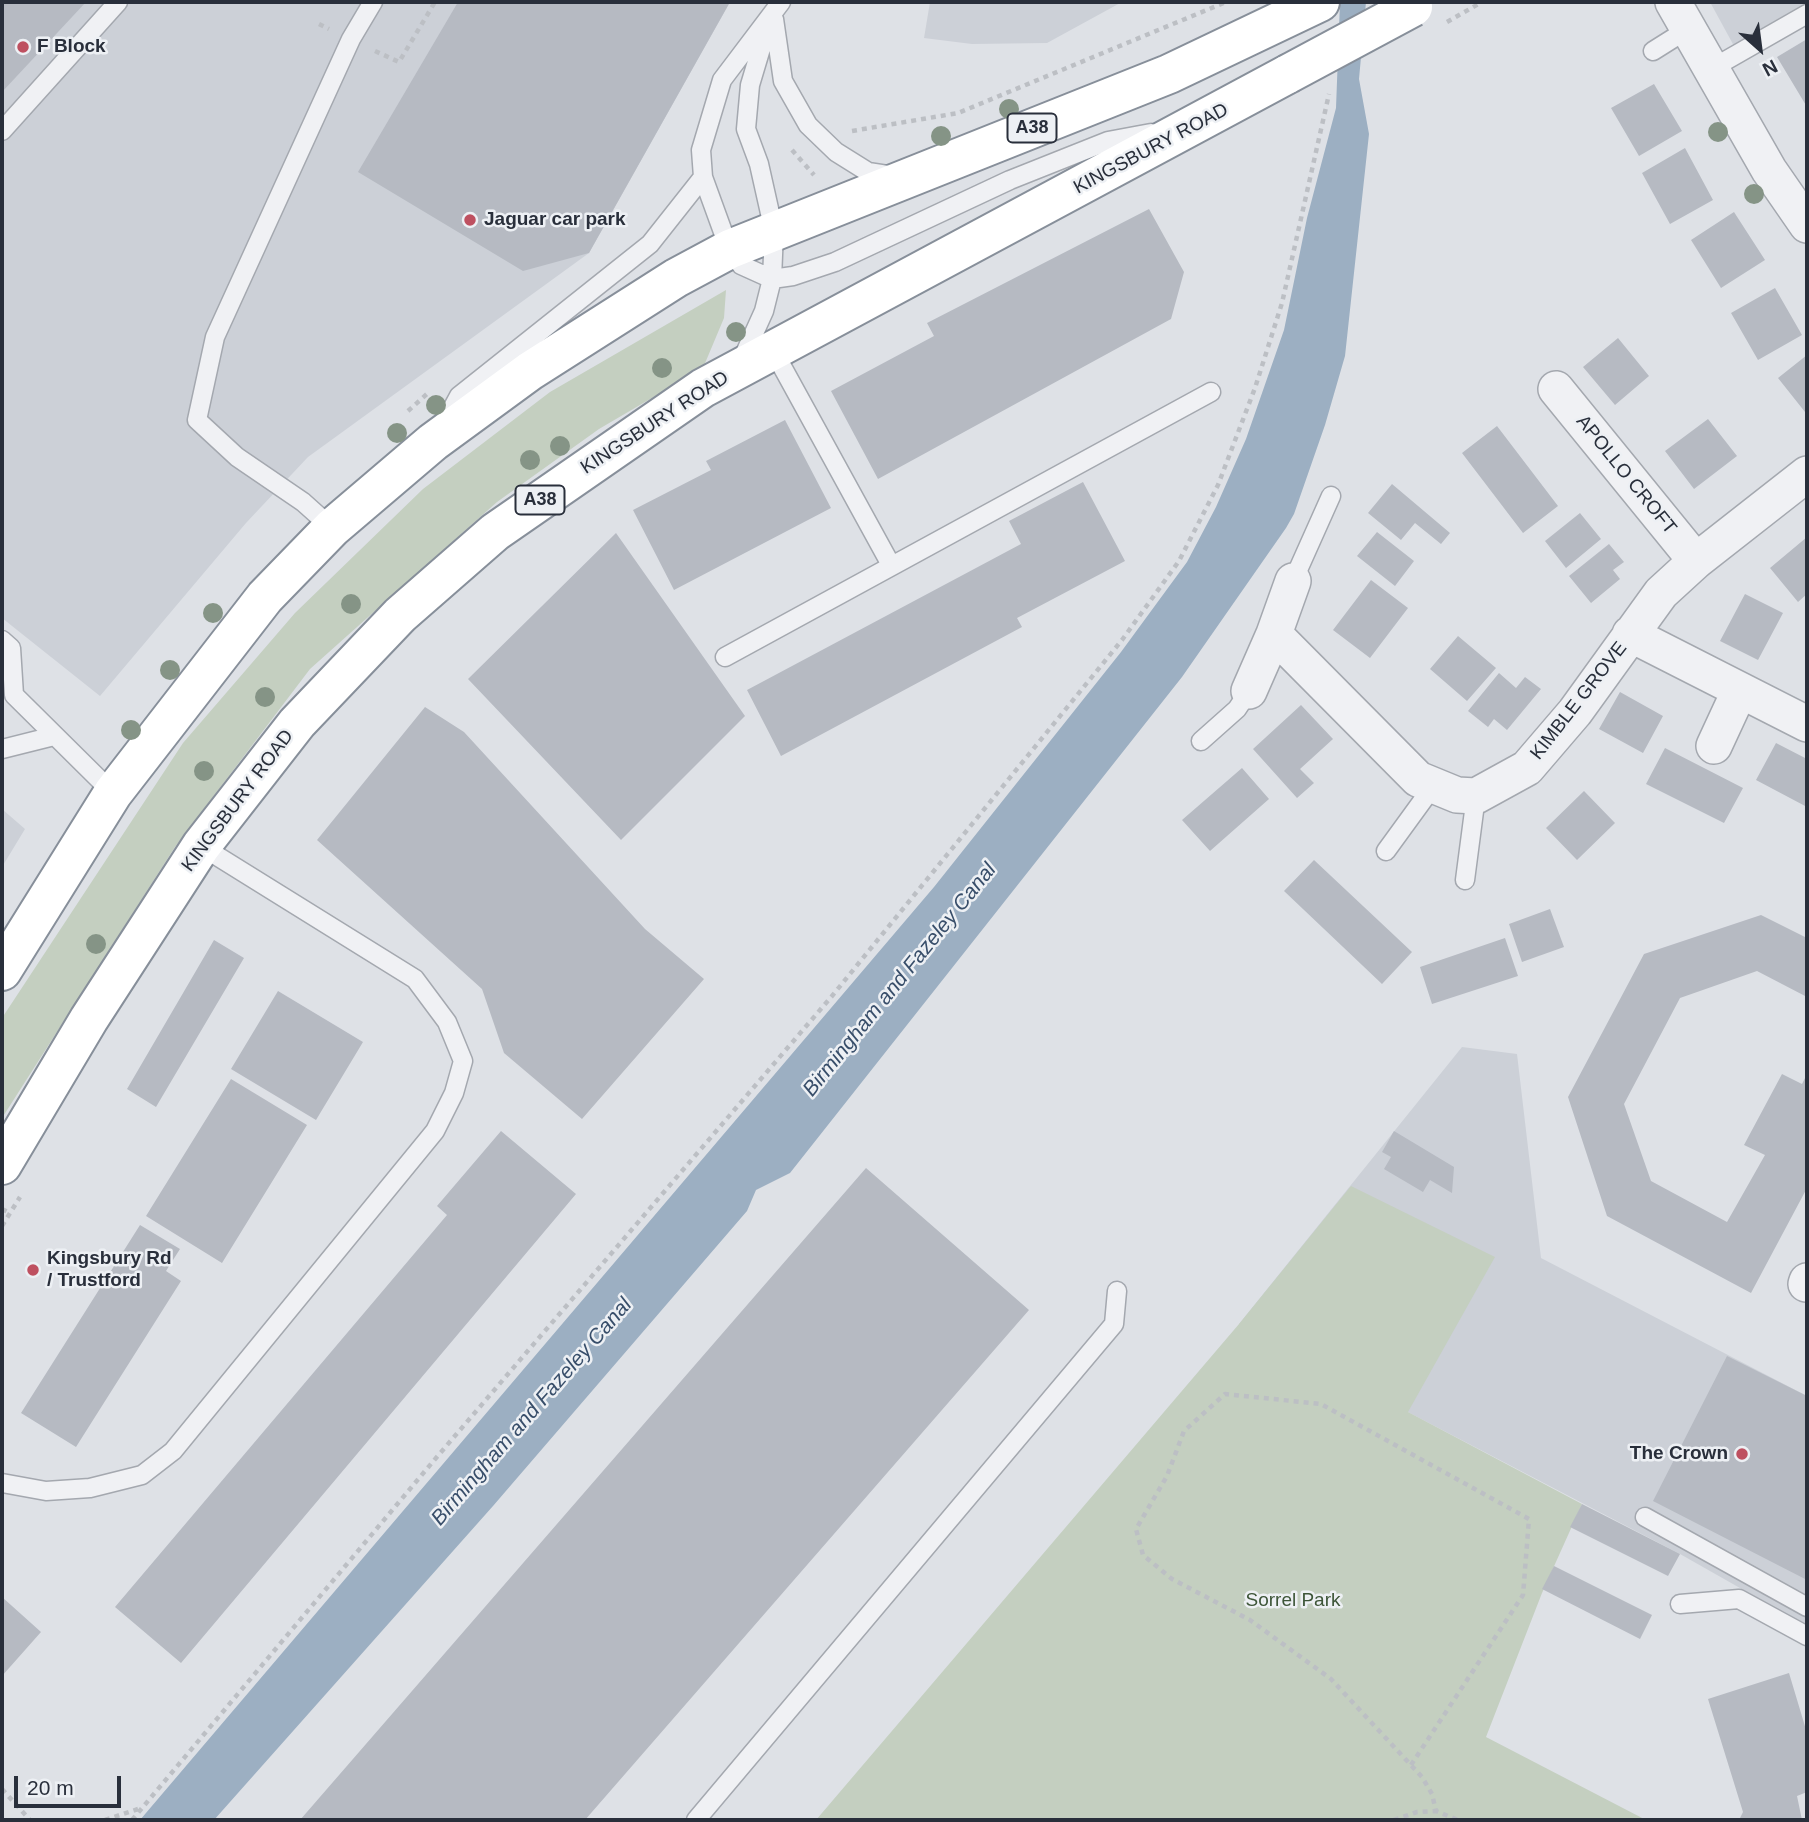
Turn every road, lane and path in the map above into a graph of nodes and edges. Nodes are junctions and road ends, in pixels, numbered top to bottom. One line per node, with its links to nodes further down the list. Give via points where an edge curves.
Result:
1 (118, 2): 15 (lane)
2 (373, 2): 29 (lane, via 351,39 215,337 197,420 237,457)
3 (1226, 2): 10 (path)
4 (1320, 2): 17 (highway, A38, via 1169,74)
5 (1482, 2): 7 (path)
6 (777, 7): 16 (lane, via 722,80 701,150); 17 (lane, via 783,81 808,125 836,152 867,172); 19 (lane, via 750,85 746,129)
7 (1423, 13): 14 (highway, KINGSBURY ROAD / A38, bridge, via 1288,74)
8 (1807, 14): 12 (lane)
9 (1680, 15): 11 (lane); 12 (street)
10 (1153, 35)
11 (1653, 51)
12 (1711, 69): 18 (street, via 1769,170)
13 (1330, 85): 64 (path, via 1274,327 1218,485 1178,561 1122,640 832,996)
14 (1196, 125): 21 (lane, via 1108,141 1010,180 835,262); 22 (highway, KINGSBURY ROAD / A38)
15 (2, 131)
16 (703, 177): 20 (lane); 26 (lane, via 650,244 459,396)
17 (906, 178): 19 (highway, A38)
18 (1807, 225)
19 (774, 231): 20 (highway, A38); 21 (lane)
20 (730, 249): 21 (lane, via 741,265); 26 (highway, A38, via 530,371)
21 (772, 278): 23 (lane, via 764,311)
22 (773, 350): 23 (highway, KINGSBURY ROAD / A38); 31 (lane)
23 (738, 369): 48 (highway, KINGSBURY ROAD / A38, via 691,395 495,532 409,607 297,723)
24 (1556, 389): 30 (street, APOLLO CROFT)
25 (1211, 392): 31 (lane)
26 (433, 442): 29 (highway, A38)
27 (1807, 474): 30 (street, KIMBLE GROVE)
28 (1331, 496): 32 (lane)
29 (332, 528): 46 (highway, A38, via 264,597)
30 (1696, 561): 34 (street, KIMBLE GROVE, via 1661,593)
31 (891, 565): 36 (lane)
32 (1293, 581): 33 (street)
33 (1274, 634): 37 (street); 45 (street, via 1418,779)
34 (1630, 634): 38 (street); 47 (street, KIMBLE GROVE, via 1575,712 1527,768)
35 (2, 640): 39 (lane, via 11,648)
36 (725, 657)
37 (1249, 691): 42 (lane, via 1237,709)
38 (1739, 692): 40 (street); 43 (street)
39 (8, 695): 41 (lane)
40 (1807, 724)
41 (54, 736): 44 (lane); 46 (lane)
42 (1201, 741)
43 (1714, 746)
44 (2, 750)
45 (1434, 785): 47 (street); 49 (lane)
46 (113, 793): 51 (highway, A38)
47 (1476, 796): 50 (lane)
48 (201, 846): 52 (highway, KINGSBURY ROAD / A38, via 89,1019); 57 (lane, via 415,979 447,1022 463,1061 454,1093 435,1131 173,1451 142,1475 90,1488 46,1492)
49 (1386, 851)
50 (1465, 880)
51 (2, 971)
52 (13, 1177): 54 (path)
53 (2, 1209): 54 (path)
54 (10, 1213): 55 (path)
55 (2, 1226)
56 (1117, 1291): 69 (lane, via 1114,1324)
57 (2, 1483)
58 (1645, 1517): 60 (lane)
59 (1680, 1604): 61 (lane, via 1739,1599)
60 (1807, 1607)
61 (1807, 1636)
62 (1411, 1765): 62 (path, via 1523,1595 1529,1520 1321,1404 1225,1394 1184,1431 1167,1476 1136,1529 1143,1555 1172,1579 1250,1620 1331,1679); 65 (path, via 1433,1794)
63 (2, 1789): 66 (path)
64 (139, 1808): 67 (path); 68 (path)
65 (1436, 1811): 70 (path); 71 (path)
66 (30, 1820)
67 (105, 1820)
68 (132, 1820)
69 (696, 1820)
70 (1394, 1820)
71 (1458, 1820)

